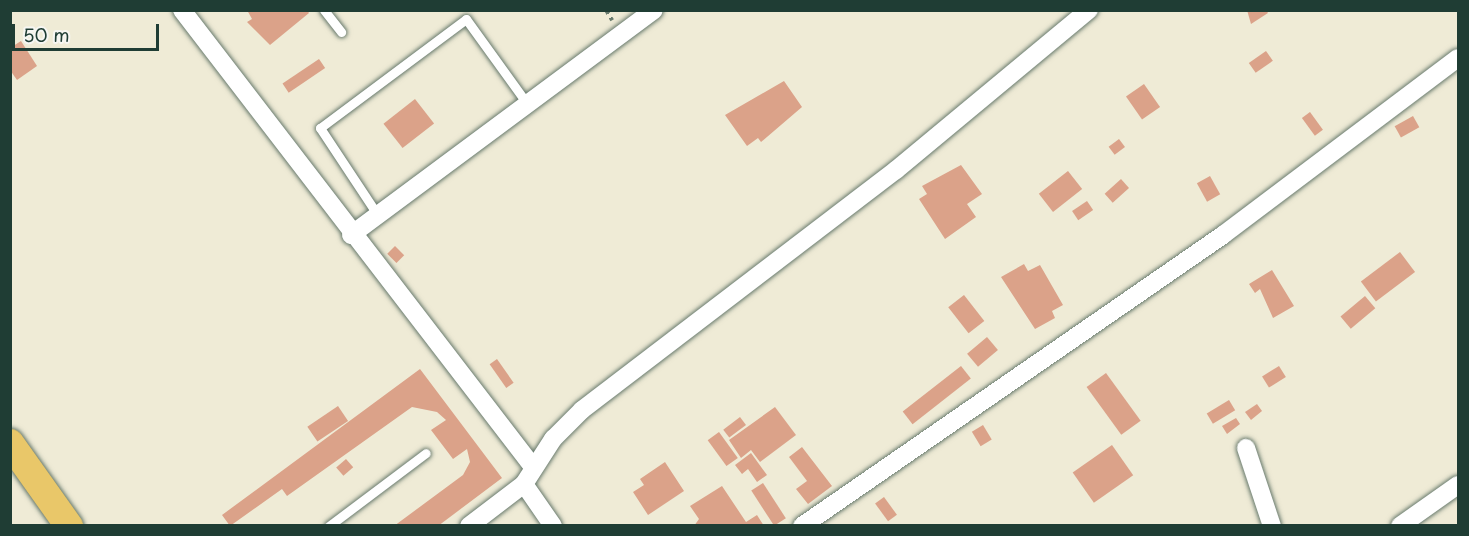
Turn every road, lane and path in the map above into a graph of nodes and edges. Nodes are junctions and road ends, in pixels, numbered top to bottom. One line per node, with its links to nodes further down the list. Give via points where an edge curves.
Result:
1 (324, 10): 5 (lane)
2 (654, 10): 7 (street)
3 (1089, 10): 13 (street, via 896,170 582,410)
4 (187, 12): 9 (street)
5 (341, 32)
6 (1458, 58): 20 (street, via 1223,235)
7 (528, 105): 8 (street); 8 (lane, via 466,19 320,128)
8 (379, 217): 9 (street)
9 (351, 235): 13 (street)
10 (10, 443): 16 (highway)
11 (1246, 448): 21 (street)
12 (426, 453): 17 (lane)
13 (533, 467): 14 (street)
14 (524, 484): 18 (street); 19 (street)
15 (1458, 485): 22 (street)
16 (69, 525)
17 (329, 525)
18 (469, 525)
19 (553, 525)
20 (802, 525)
21 (1272, 525)
22 (1400, 525)

